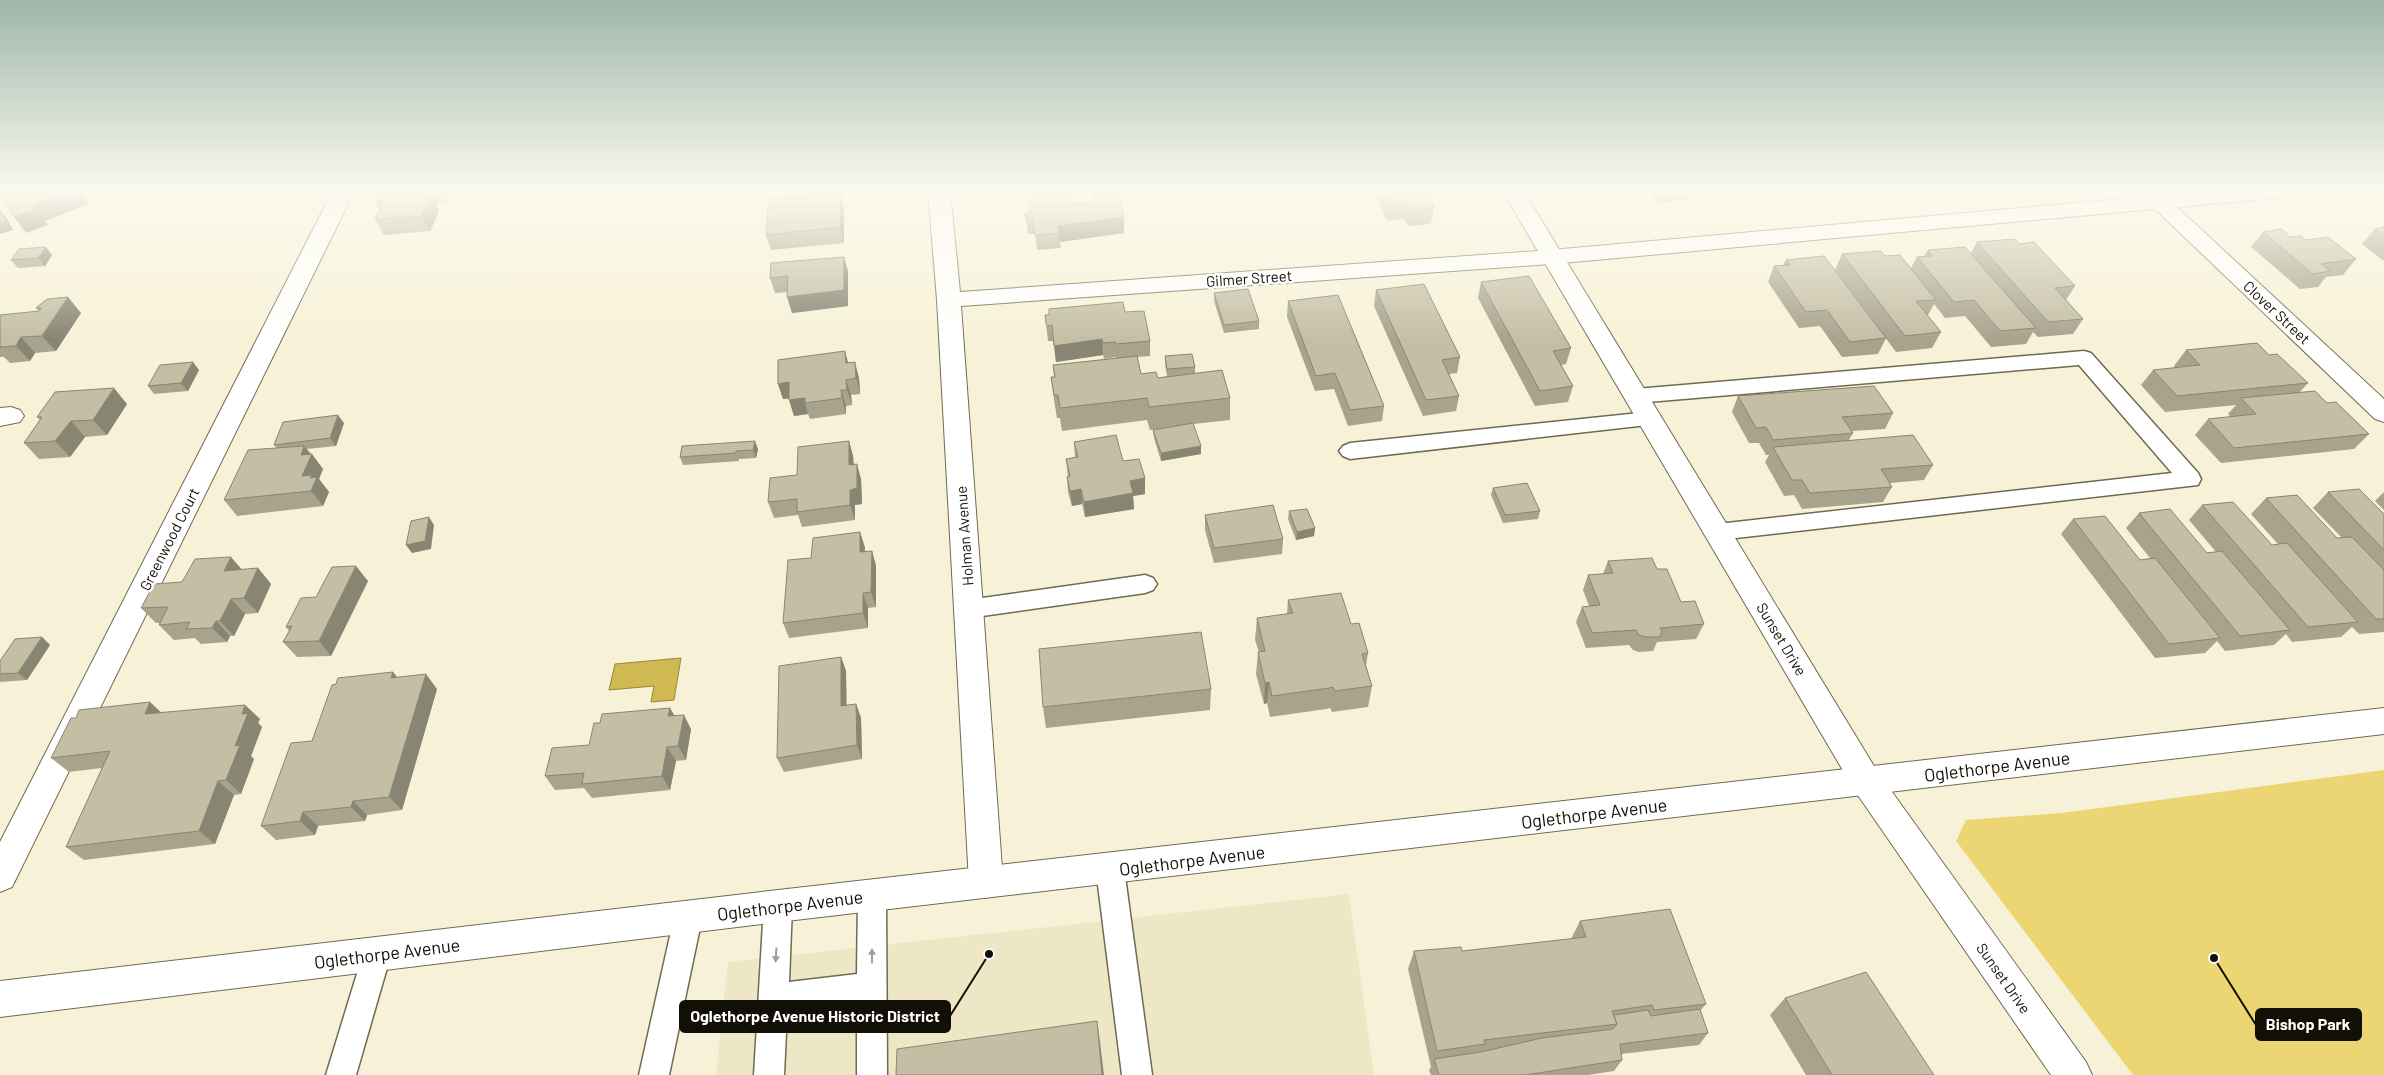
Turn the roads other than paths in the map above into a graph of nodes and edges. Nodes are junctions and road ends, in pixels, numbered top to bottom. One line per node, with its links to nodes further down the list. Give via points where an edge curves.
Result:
1 (319, 240): 18 (street, Greenwood Court)
2 (944, 240): 7 (street, Holman Avenue)
3 (1540, 240): 6 (street, Sunset Drive)
4 (1717, 240): 6 (street, Gilmer Street)
5 (2201, 240): 9 (street, Clover Street)
6 (1550, 257): 7 (street, Gilmer Street); 8 (street, Sunset Drive)
7 (949, 300): 14 (street, Holman Avenue)
8 (1636, 396): 10 (street, Sunset Drive); 12 (lane, via 2084,358 2190,479)
9 (2384, 413)
10 (1649, 419): 11 (lane); 12 (street, Sunset Drive)
11 (1350, 451)
12 (1718, 532): 16 (street, Sunset Drive)
13 (1145, 584): 14 (lane)
14 (968, 609): 19 (street, Holman Avenue)
15 (2384, 721): 16 (street, Oglethorpe Avenue)
16 (1866, 781): 17 (street, Oglethorpe Avenue); 32 (street, Sunset Drive)
17 (1110, 869): 19 (street, Oglethorpe Avenue); 31 (lane)
18 (0, 876)
19 (986, 882): 20 (street, Oglethorpe Avenue)
20 (872, 895): 21 (street, Oglethorpe Avenue); 24 (lane, one-way to 20)
21 (778, 906): 22 (street, Oglethorpe Avenue); 25 (lane, one-way to 25)
22 (688, 918): 23 (street, Oglethorpe Avenue); 28 (lane)
23 (377, 954): 26 (street, Oglethorpe Avenue); 27 (lane)
24 (872, 987): 25 (lane); 30 (lane)
25 (774, 998): 29 (lane)
26 (0, 999)
27 (341, 1075)
28 (654, 1075)
29 (769, 1075)
30 (872, 1075)
31 (1137, 1075)
32 (2073, 1075)

